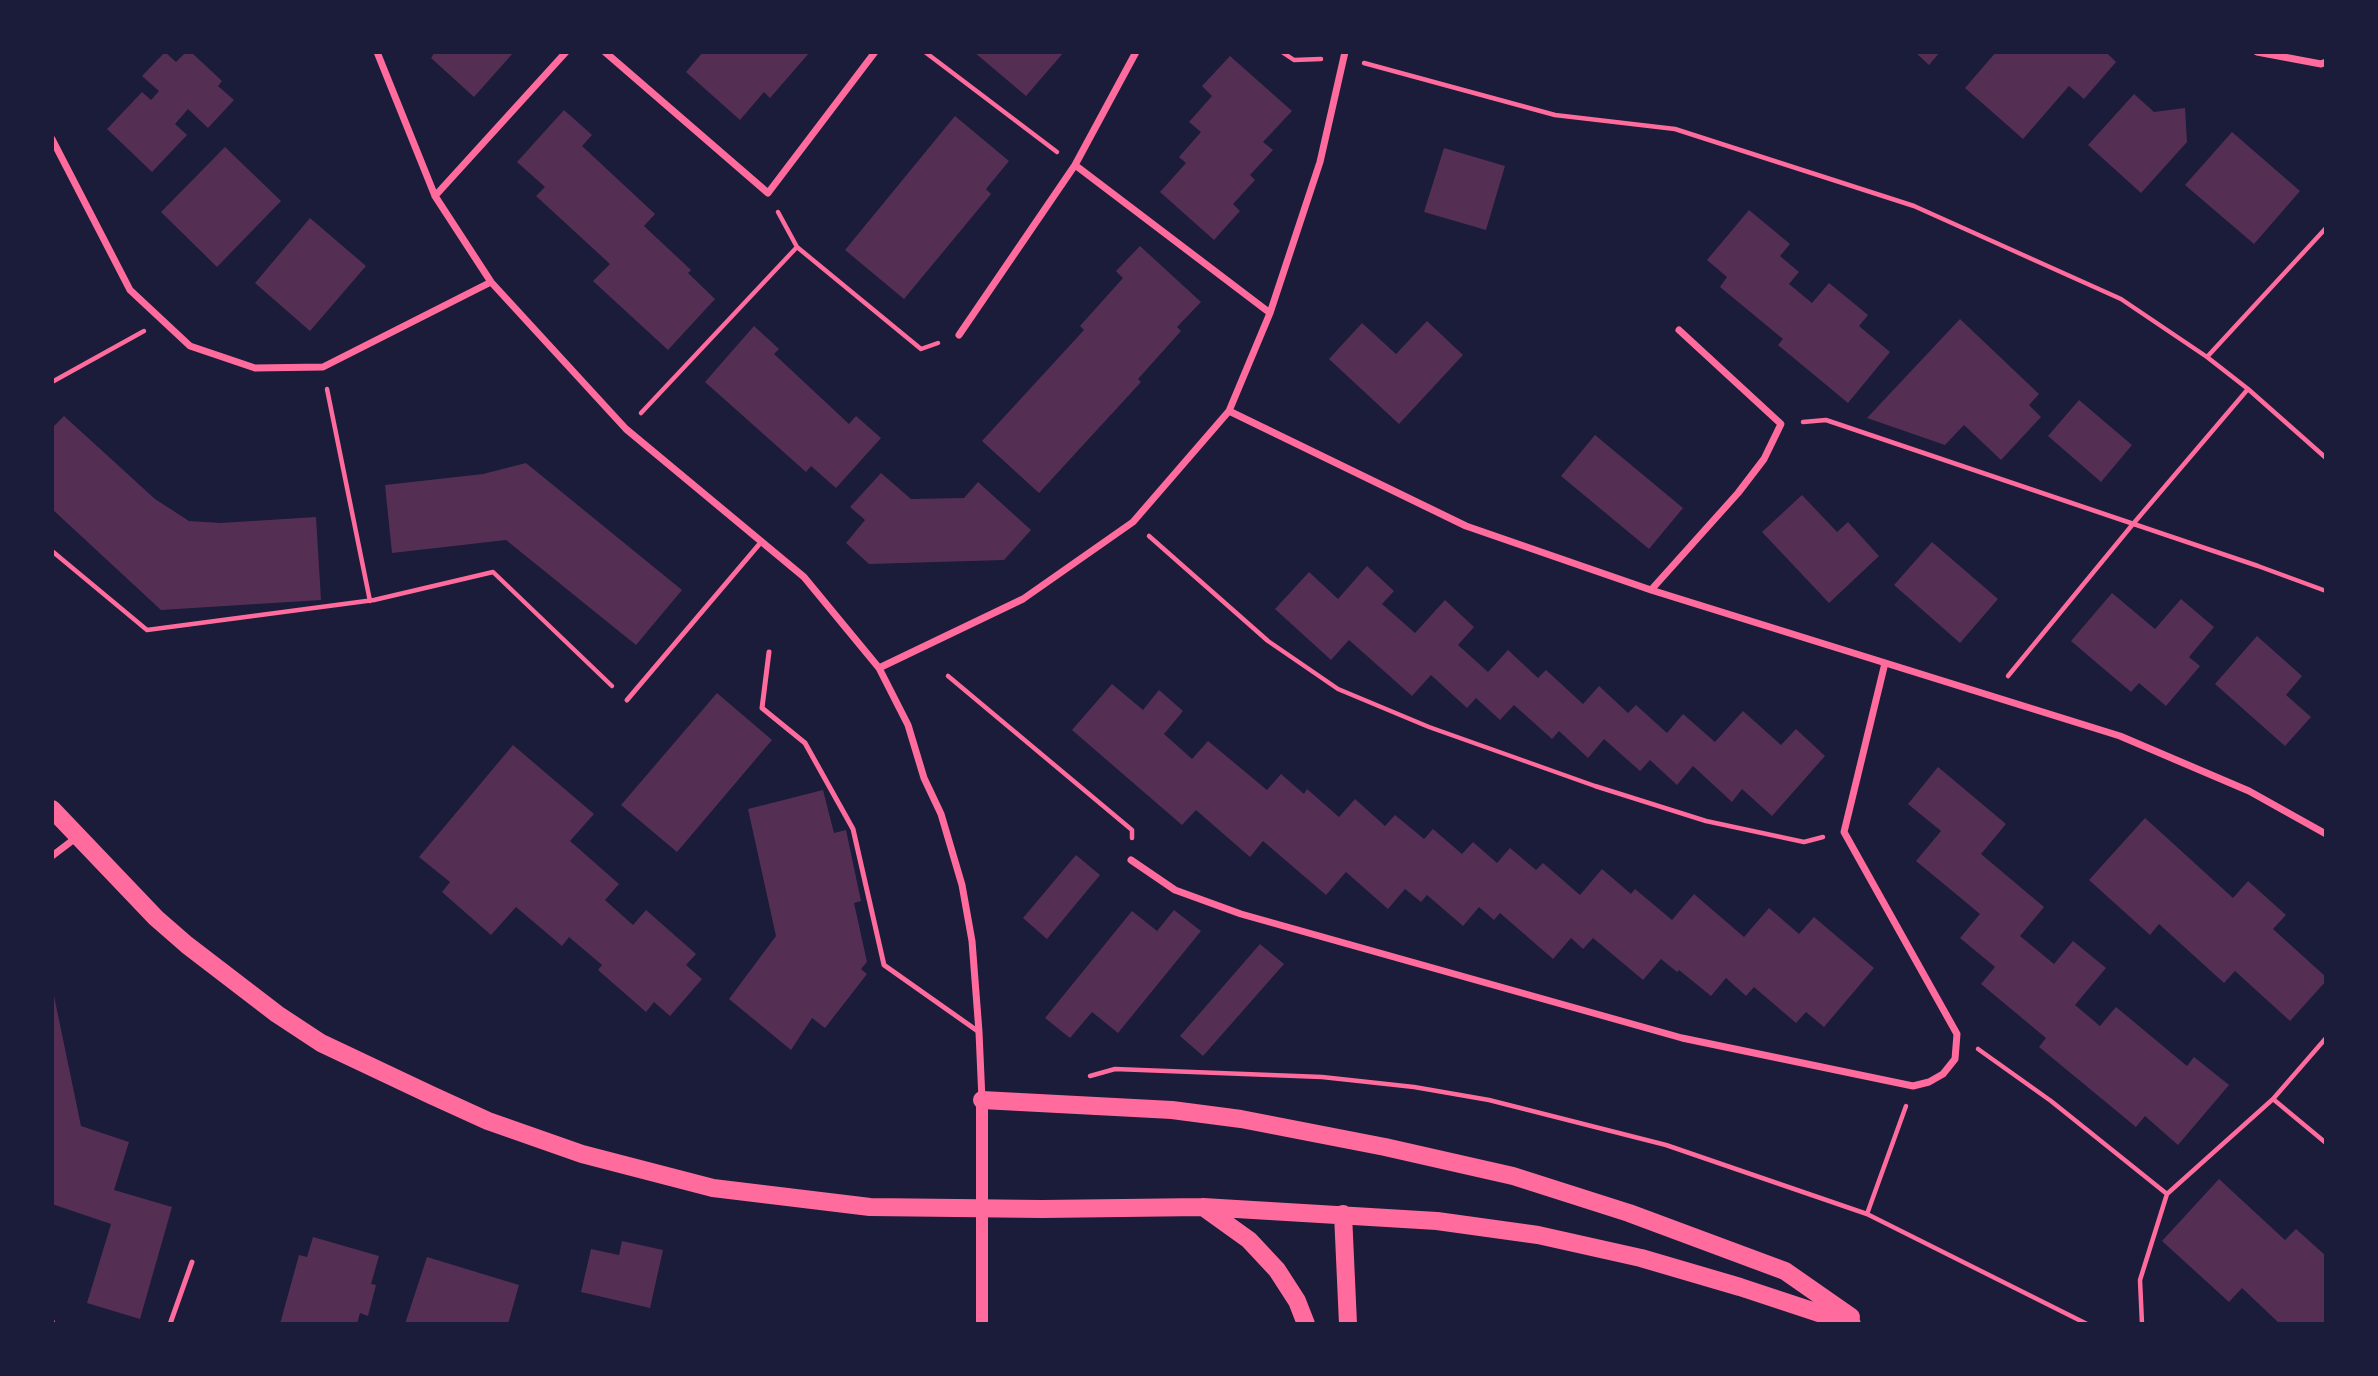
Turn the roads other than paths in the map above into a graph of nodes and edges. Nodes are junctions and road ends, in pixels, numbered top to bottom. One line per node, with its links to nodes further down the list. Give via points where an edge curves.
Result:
1 (377, 52): 11 (street)
2 (566, 52): 11 (street)
3 (606, 52): 4 (street, via 768,193)
4 (875, 52)
5 (1136, 52): 10 (street)
6 (2257, 52): 8 (street)
7 (1345, 55): 13 (street, via 1320,162)
8 (2326, 62)
9 (52, 139): 12 (street, via 130,290 190,346 255,368 323,367)
10 (1075, 165): 13 (street); 15 (street)
11 (435, 196): 12 (street)
12 (491, 282): 17 (street, via 626,429)
13 (1270, 313): 16 (street)
14 (1679, 330): 18 (street, via 1782,424 1764,459)
15 (960, 335)
16 (1229, 411): 18 (street, via 1466,526); 21 (street, via 1133,522 1023,599)
17 (762, 541): 21 (street, via 804,577); 22 (lane)
18 (1651, 590): 20 (street)
19 (769, 652): 28 (lane, via 762,708 805,743 853,829 884,965)
20 (1885, 663): 24 (street, via 2120,736 2249,791); 27 (street, via 1844,832 1957,1034 1955,1059 1929,1082 1913,1086 1682,1038 1241,914 1175,890)
21 (879, 668): 28 (street, via 908,725 953,850 972,941)
22 (627, 700)
23 (52, 809): 25 (main road)
24 (2326, 834)
25 (77, 837): 26 (street); 30 (main road, via 187,946 321,1043 488,1121 582,1154 713,1188 870,1207)
26 (52, 856)
27 (1131, 860)
28 (979, 1032): 29 (street)
29 (982, 1100): 34 (street); 38 (main road, via 1172,1110 1241,1119 1513,1176 1785,1271)
30 (1203, 1207): 31 (main road); 35 (main road, via 1249,1240 1277,1270)
31 (1343, 1214): 36 (main road); 37 (main road, via 1538,1235 1641,1258)
32 (192, 1262): 33 (lane)
33 (170, 1324)
34 (982, 1324)
35 (1306, 1324)
36 (1348, 1324)
37 (1852, 1324)
38 (1859, 1324)

